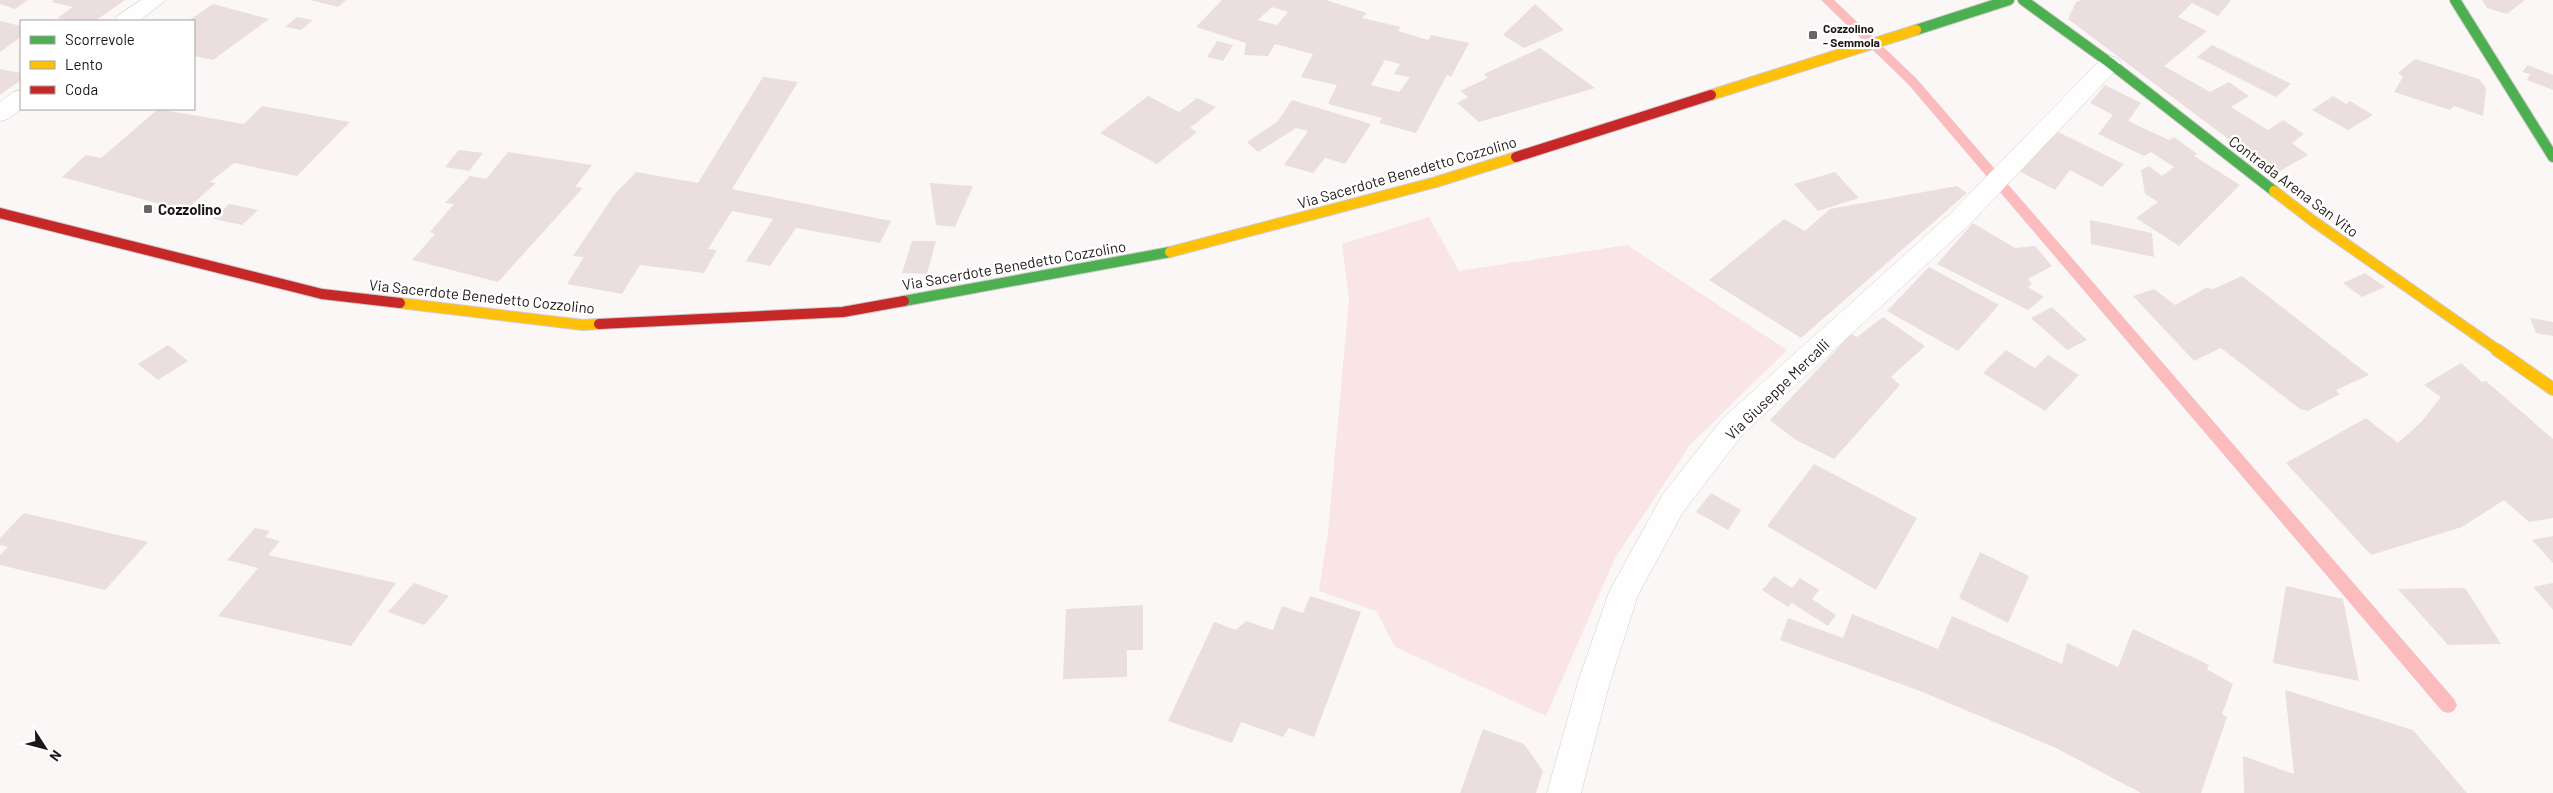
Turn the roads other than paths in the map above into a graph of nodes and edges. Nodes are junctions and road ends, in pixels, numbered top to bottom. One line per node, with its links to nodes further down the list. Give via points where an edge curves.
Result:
1 (155, 0): 5 (street)
2 (2009, 0): 10 (main road, Via Sacerdote Benedetto Cozzolino, via 1436,182 1181,250 843,312 583,324 322,294)
3 (2023, 0): 6 (main road, Contrada Arena San Vito)
4 (2454, 0): 9 (main road)
5 (126, 20)
6 (2110, 64): 11 (main road, Contrada Arena San Vito, via 2313,221); 12 (street, Via Giuseppe Mercalli, via 1959,220 1733,426 1673,503 1624,592 1594,682)
7 (20, 98): 8 (street)
8 (0, 114)
9 (2553, 157)
10 (0, 213)
11 (2553, 389)
12 (1564, 793)

